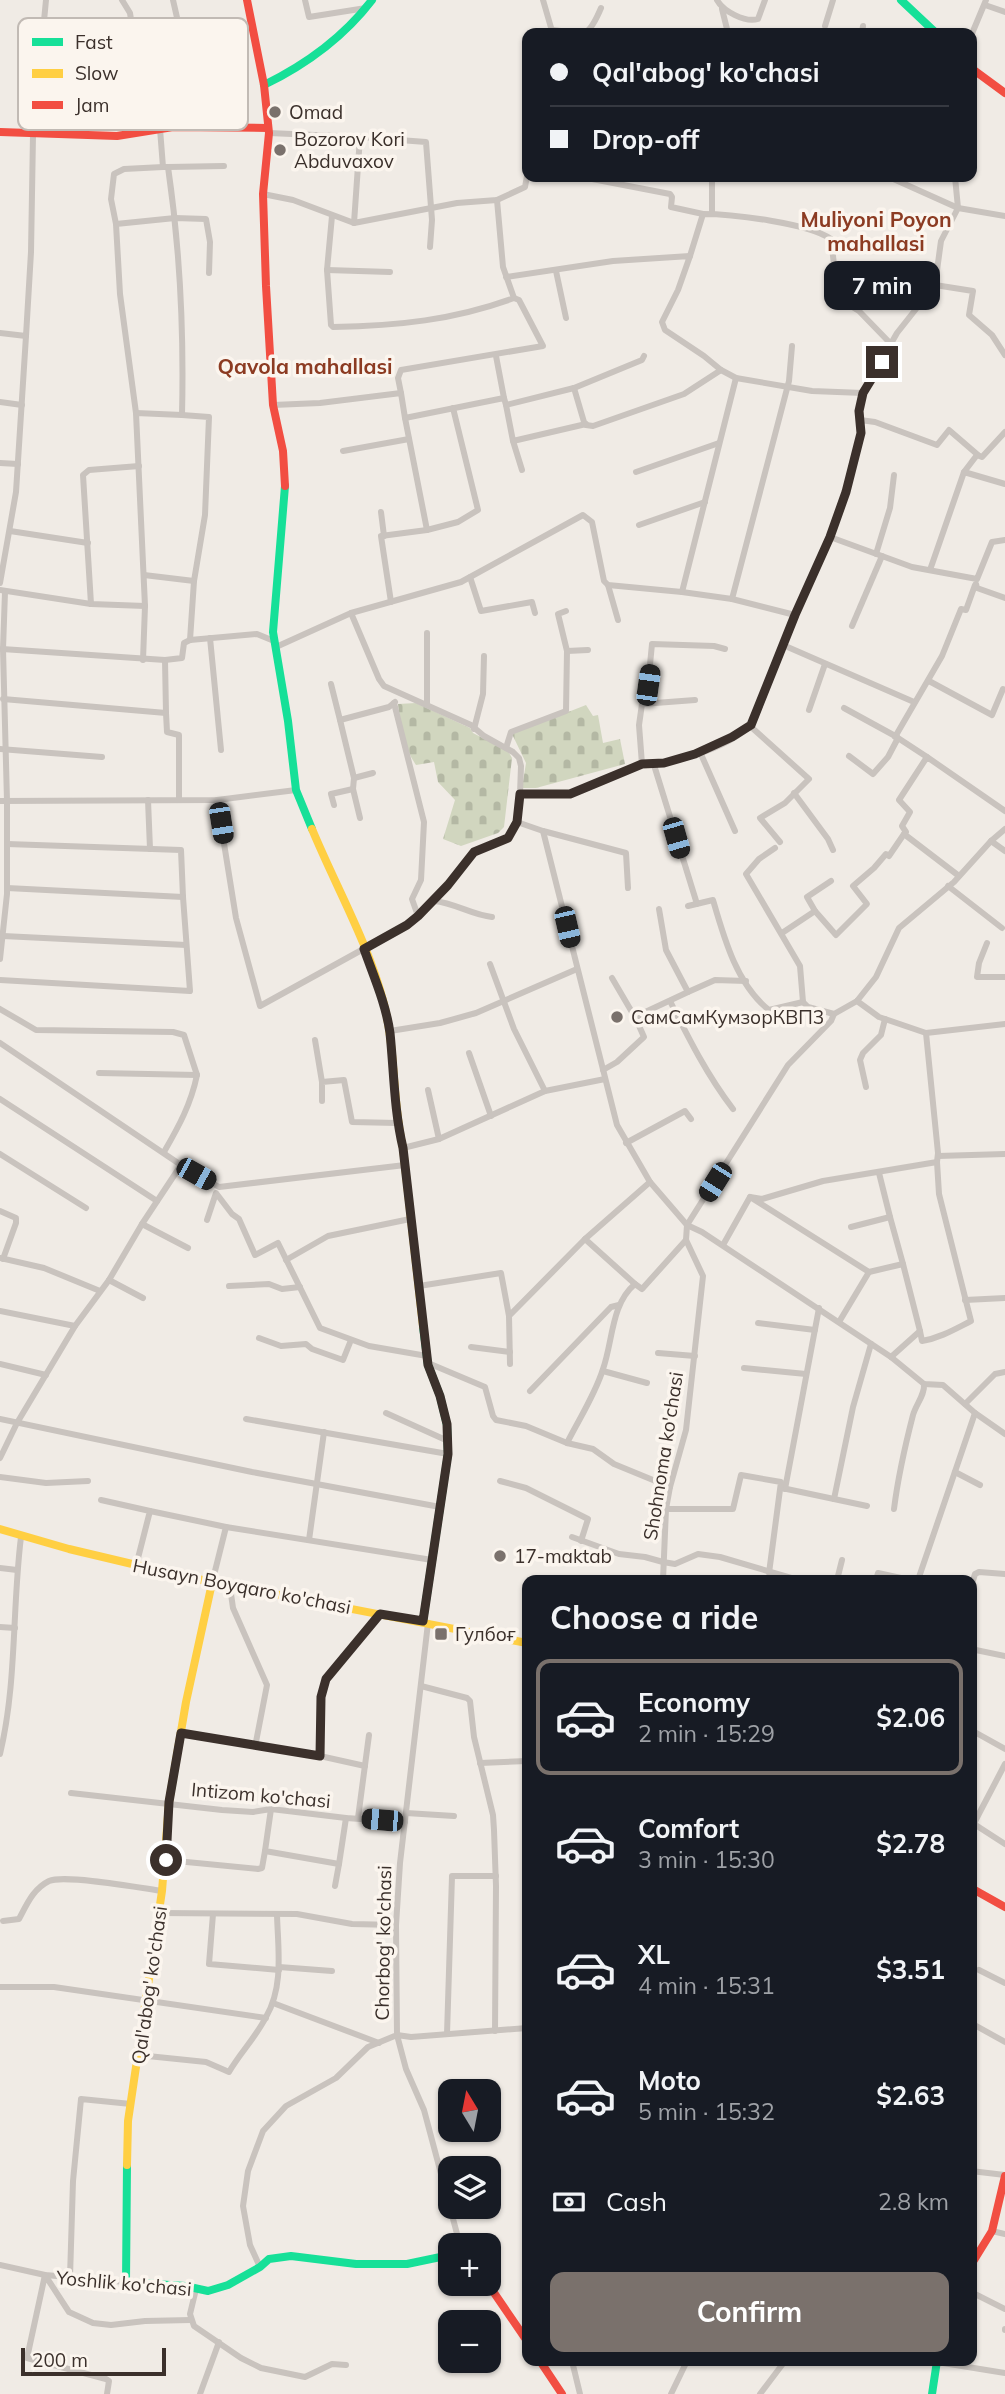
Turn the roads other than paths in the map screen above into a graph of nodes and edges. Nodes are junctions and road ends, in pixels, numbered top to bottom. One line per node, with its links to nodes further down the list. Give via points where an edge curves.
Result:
1 (46, 0): 17 (street)
2 (122, 0): 18 (street)
3 (173, 0): 19 (street)
4 (247, 0): 27 (street)
5 (305, 0): 13 (street, via 309,17)
6 (372, 0): 13 (street)
7 (543, 0): 21 (street)
8 (717, 0): 15 (street)
9 (765, 0): 15 (street, via 755,21)
10 (832, 0): 20 (street)
11 (901, 0): 24 (street)
12 (985, 2): 16 (street); 25 (street)
13 (366, 8): 27 (street, via 345,33 297,70)
14 (601, 8): 22 (street)
15 (722, 9): 23 (street)
16 (1005, 12)
17 (44, 18)
18 (131, 18)
19 (177, 18)
20 (825, 26)
21 (551, 28)
22 (592, 28)
23 (727, 28)
24 (931, 28)
25 (974, 28)
26 (977, 73): 28 (street)
27 (264, 85): 33 (street)
28 (1005, 93)
29 (248, 129): 33 (street)
30 (33, 130): 36 (street)
31 (151, 130): 35 (street)
32 (160, 130): 39 (street)
33 (268, 130): 37 (street); 45 (street)
34 (0, 132): 36 (street)
35 (132, 132): 36 (street, via 117,136)
36 (33, 135): 67 (street)
37 (360, 137): 47 (street, via 426,142); 54 (street)
38 (224, 166): 39 (street)
39 (166, 167): 53 (street); 55 (street, via 124,169 114,174 111,199)
40 (526, 182): 46 (street, via 526,187)
41 (608, 182): 49 (street, via 670,194 672,207)
42 (712, 182): 50 (street)
43 (900, 182): 48 (street)
44 (955, 182): 48 (street)
45 (263, 194): 51 (street); 82 (street)
46 (497, 200): 47 (street); 62 (street)
47 (430, 208): 54 (street); 56 (street)
48 (958, 208): 52 (street); 63 (street, via 941,241)
49 (703, 214): 50 (street); 57 (street)
50 (712, 214): 68 (street, via 828,236 837,290)
51 (332, 216): 54 (street); 58 (street)
52 (1005, 216)
53 (175, 218): 55 (street); 61 (street, via 208,221); 85 (street, via 183,352)
54 (354, 223)
55 (116, 224): 84 (street)
56 (430, 247)
57 (690, 256): 59 (street, via 613,261); 73 (street, via 662,327)
58 (327, 270): 60 (street); 64 (street, via 333,327 391,326 450,317)
59 (556, 271): 62 (street); 65 (street)
60 (390, 272)
61 (209, 273)
62 (506, 277): 64 (street)
63 (935, 285): 68 (street); 70 (street, via 973,291 969,315 992,335)
64 (514, 298): 71 (street, via 543,346)
65 (566, 318)
66 (0, 333): 67 (street)
67 (26, 336): 81 (street)
68 (891, 344): 78 (street)
69 (792, 346): 75 (street)
70 (1005, 355)
71 (496, 356): 77 (street, via 401,370); 80 (street)
72 (644, 356): 76 (street)
73 (721, 370): 74 (street); 88 (street, via 684,394 593,426)
74 (736, 377): 75 (street); 92 (street)
75 (788, 387): 78 (street); 124 (street)
76 (574, 388): 80 (street); 88 (street)
77 (401, 393): 82 (street); 86 (street)
78 (863, 393): 87 (street)
79 (0, 402): 81 (street)
80 (505, 402): 83 (street); 91 (street)
81 (22, 405): 96 (street)
82 (272, 405): 137 (street, via 283,451 285,490)
83 (453, 408): 86 (street); 106 (street, via 478,510 458,522)
84 (136, 413): 85 (street); 97 (street)
85 (181, 415): 117 (street, via 209,417 205,515)
86 (405, 418): 90 (street)
87 (860, 420): 94 (street, via 937,445 949,430); 109 (street, via 846,492)
88 (586, 424): 91 (street)
89 (1005, 432): 94 (street, via 982,457)
90 (409, 439): 93 (street); 106 (street)
91 (513, 441): 98 (street)
92 (719, 443): 99 (street); 103 (street)
93 (343, 451)
94 (978, 455): 100 (street)
95 (0, 463): 96 (street)
96 (18, 464): 107 (street)
97 (139, 466): 111 (street, via 83,475); 115 (street)
98 (522, 470)
99 (636, 472)
100 (964, 472): 102 (street); 114 (street)
101 (894, 475): 113 (street)
102 (1005, 484)
103 (705, 502): 105 (street); 122 (street)
104 (381, 512): 108 (street)
105 (639, 525)
106 (428, 530): 108 (street)
107 (10, 531): 111 (street); 112 (street)
108 (384, 536): 125 (street)
109 (830, 537): 113 (street); 131 (street)
110 (1005, 540): 118 (street, via 992,542)
111 (88, 543): 126 (street)
112 (3, 547): 119 (street)
113 (879, 555): 114 (street); 133 (street)
114 (930, 570): 118 (street)
115 (144, 575): 117 (street); 127 (street)
116 (470, 577): 120 (street, via 583,515 592,522); 125 (street); 130 (street, via 481,611 532,602)
117 (194, 581): 136 (street)
118 (976, 582): 123 (street, via 977,588); 147 (street)
119 (0, 583)
120 (608, 584): 122 (street); 132 (street)
121 (2, 591): 126 (street); 139 (street)
122 (682, 593): 124 (street)
123 (1005, 598)
124 (732, 599): 131 (street)
125 (391, 602): 129 (street)
126 (91, 604): 127 (street)
127 (145, 607): 144 (street)
128 (566, 611): 142 (street, via 558,614)
129 (351, 613): 137 (street); 150 (street, via 379,679)
130 (535, 613)
131 (795, 615): 138 (street)
132 (618, 620)
133 (852, 626)
134 (427, 632): 156 (street)
135 (210, 638): 136 (street); 137 (street, via 257,634); 166 (street)
136 (190, 639): 145 (street, via 184,643 182,658)
137 (275, 644): 176 (street)
138 (783, 645): 146 (street); 161 (street)
139 (1, 649): 144 (street); 151 (street)
140 (725, 649): 155 (street, via 652,644)
141 (588, 650): 142 (street)
142 (567, 651): 164 (street, via 566,711 511,732)
143 (484, 656): 162 (street, via 483,694)
144 (143, 660): 145 (street)
145 (165, 660): 159 (street)
146 (825, 664): 153 (street); 158 (street)
147 (929, 681): 149 (street, via 992,715); 153 (street)
148 (331, 684): 160 (street)
149 (1003, 689)
150 (398, 694): 154 (street); 156 (street)
151 (4, 699): 159 (street); 165 (street)
152 (695, 699): 155 (street)
153 (914, 702): 163 (street)
154 (394, 703): 160 (street); 207 (street, via 424,822 421,880 412,899)
155 (642, 704): 171 (street)
156 (427, 705): 162 (street)
157 (844, 708): 163 (street)
158 (808, 710)
159 (166, 713): 180 (street, via 167,732 179,735)
160 (340, 720): 174 (street)
161 (750, 726): 167 (street); 177 (street, via 809,779)
162 (474, 729): 164 (street)
163 (897, 737): 168 (street, via 873,774); 170 (street)
164 (506, 748): 178 (street, via 519,758)
165 (2, 749): 169 (street); 182 (street)
166 (221, 750)
167 (700, 752): 172 (street); 189 (street)
168 (849, 756)
169 (102, 757)
170 (927, 757): 184 (street); 190 (street, via 899,800 910,812 902,826)
171 (642, 764): 172 (street); 178 (street, via 570,794)
172 (654, 765): 203 (street)
173 (373, 773): 174 (street)
174 (354, 778): 175 (street)
175 (353, 789): 183 (street, via 331,794); 185 (street)
176 (296, 790): 181 (street); 214 (street)
177 (794, 793): 194 (street); 210 (street, via 760,818 777,845 746,874)
178 (520, 794): 186 (street)
179 (148, 800): 180 (street); 182 (street); 193 (street)
180 (179, 800): 181 (street)
181 (217, 800): 214 (street, via 236,918 260,1006)
182 (4, 801): 192 (street)
183 (334, 806)
184 (1005, 811)
185 (360, 818)
186 (517, 822): 188 (street); 202 (street, via 508,838 474,852)
187 (1005, 829): 191 (street, Shohnoma ko'chasi)
188 (543, 831): 199 (street, via 626,853); 217 (street)
189 (735, 831)
190 (904, 834): 196 (street); 206 (street, via 889,856 853,886 867,904 835,935)
191 (991, 841): 195 (street); 196 (street, Shohnoma ko'chasi)
192 (7, 844): 193 (street); 200 (street)
193 (150, 849): 201 (street, via 181,850)
194 (833, 850)
195 (1005, 851)
196 (958, 876): 198 (street, Shohnoma ko'chasi)
197 (831, 881): 206 (street, via 807,897)
198 (948, 887): 209 (street); 225 (street, Shohnoma ko'chasi, via 900,928 876,977)
199 (628, 888)
200 (4, 892): 201 (street); 211 (street)
201 (183, 897): 213 (street)
202 (434, 901): 207 (street); 208 (street)
203 (696, 904): 204 (street); 221 (street, via 713,900 730,953)
204 (688, 906)
205 (659, 909): 222 (street, via 666,950)
206 (815, 911): 210 (street)
207 (418, 916): 214 (street)
208 (492, 917)
209 (1002, 928)
210 (782, 933): 226 (street, via 802,970)
211 (3, 936): 213 (street); 215 (street)
212 (987, 943): 218 (street, via 977,977)
213 (186, 945): 220 (street, via 190,991)
214 (364, 949): 232 (street)
215 (0, 959)
216 (490, 964): 223 (street)
217 (577, 969): 223 (street); 237 (street)
218 (1005, 977)
219 (612, 978): 229 (street)
220 (0, 980)
221 (746, 981): 222 (street, via 715,980); 226 (street, via 758,1002 769,1010)
222 (688, 992): 224 (street)
223 (502, 1001): 232 (street, via 440,1023); 244 (street)
224 (670, 1001): 229 (street); 247 (street, via 702,1064)
225 (857, 1001): 228 (street, Shohnoma ko'chasi); 230 (street)
226 (803, 1002): 228 (street)
227 (0, 1009): 239 (street, via 36,1030 184,1035)
228 (834, 1014): 271 (street, Shohnoma ko'chasi, via 788,1065)
229 (636, 1018): 237 (street, via 644,1037)
230 (885, 1019): 233 (street); 242 (street, via 881,1035 860,1060)
231 (1005, 1024): 233 (street)
232 (390, 1031): 250 (street)
233 (926, 1033): 257 (street)
234 (315, 1040): 241 (street)
235 (0, 1043): 254 (street)
236 (469, 1054): 248 (street)
237 (603, 1070): 240 (street)
238 (99, 1073): 239 (street)
239 (197, 1075): 254 (street, via 193,1097)
240 (605, 1079): 244 (street); 252 (street)
241 (322, 1082): 246 (street); 250 (street, via 344,1080 352,1122)
242 (866, 1087)
243 (428, 1090): 251 (street)
244 (545, 1091): 248 (street)
245 (0, 1099): 264 (street)
246 (322, 1101)
247 (733, 1109)
248 (491, 1116): 251 (street)
249 (691, 1119): 252 (street, via 685,1111)
250 (397, 1123): 253 (street)
251 (439, 1139): 253 (street)
252 (626, 1143): 261 (street)
253 (403, 1148): 259 (street)
254 (164, 1152): 258 (street)
255 (0, 1154): 265 (street)
256 (1005, 1154): 257 (street)
257 (937, 1159): 260 (street); 289 (street, via 939,1194)
258 (181, 1165): 262 (street); 264 (street)
259 (405, 1165): 262 (street); 268 (street)
260 (879, 1173): 263 (street, via 816,1183 762,1199); 267 (street)
261 (650, 1182): 271 (street); 273 (street)
262 (218, 1190): 269 (street); 278 (street, via 239,1219 255,1255 278,1243)
263 (750, 1197): 275 (street); 280 (street)
264 (157, 1201): 270 (street)
265 (86, 1208)
266 (0, 1212): 277 (street, via 16,1218)
267 (890, 1217): 272 (street); 279 (street)
268 (410, 1219): 278 (street, via 328,1236); 284 (street)
269 (206, 1220)
270 (142, 1224): 276 (street); 281 (street)
271 (687, 1225): 274 (street, Shohnoma ko'chasi); 275 (street)
272 (851, 1227)
273 (585, 1239): 282 (street); 293 (street)
274 (686, 1240): 282 (street, via 642,1289); 305 (street, Shohnoma ko'chasi, via 702,1276)
275 (723, 1245): 291 (street)
276 (188, 1248)
277 (1, 1258): 286 (street, via 44,1268)
278 (286, 1260): 285 (street)
279 (903, 1264): 280 (street); 298 (street)
280 (869, 1272): 294 (street)
281 (109, 1280): 286 (street); 287 (street)
282 (635, 1284): 290 (street)
283 (229, 1286): 285 (street)
284 (419, 1286): 293 (street, via 500,1273); 307 (street)
285 (300, 1287): 300 (street, via 320,1328)
286 (100, 1291): 296 (street)
287 (143, 1298)
288 (1005, 1298): 289 (street)
289 (965, 1300): 298 (street, via 971,1321 922,1341)
290 (619, 1305): 311 (street); 317 (street, via 611,1307)
291 (819, 1308): 294 (street); 297 (street)
292 (0, 1311): 296 (street)
293 (509, 1316): 303 (street)
294 (839, 1322): 301 (street)
295 (758, 1323): 297 (street)
296 (75, 1326): 314 (street)
297 (815, 1330): 313 (street)
298 (920, 1331): 306 (street)
299 (259, 1338): 300 (street, via 281,1346 306,1344 343,1360)
300 (351, 1340): 307 (street)
301 (871, 1344): 306 (street); 339 (street)
302 (471, 1347): 303 (street)
303 (510, 1352): 309 (street)
304 (657, 1353): 305 (street)
305 (695, 1356): 336 (street, Shohnoma ko'chasi, via 686,1430)
306 (891, 1357): 316 (street)
307 (428, 1360): 326 (street); 327 (street, via 485,1387 496,1420 526,1426)
308 (0, 1364): 314 (street)
309 (510, 1364)
310 (744, 1368): 313 (street)
311 (603, 1371): 315 (street); 327 (street)
312 (1005, 1372): 318 (street, via 995,1374)
313 (806, 1374): 337 (street)
314 (46, 1375): 323 (street)
315 (647, 1383)
316 (924, 1384): 318 (street, via 943,1385); 343 (street)
317 (530, 1391)
318 (965, 1404): 320 (street)
319 (386, 1413): 326 (street)
320 (975, 1413): 325 (street); 330 (street)
321 (0, 1419): 323 (street)
322 (246, 1419): 324 (street)
323 (17, 1423): 329 (street); 334 (street)
324 (324, 1432): 328 (street); 334 (street)
325 (1005, 1434)
326 (448, 1441): 328 (street)
327 (567, 1443): 336 (street, via 593,1450 614,1464)
328 (448, 1454): 341 (street)
329 (0, 1458)
330 (955, 1472): 335 (street); 362 (street)
331 (0, 1477): 332 (street, via 46,1483)
332 (88, 1480)
333 (500, 1481): 350 (street, via 526,1488 588,1519)
334 (316, 1484): 341 (street); 349 (street)
335 (981, 1485)
336 (670, 1487): 342 (street, Shohnoma ko'chasi)
337 (783, 1488): 339 (street); 342 (street, via 781,1482 741,1475 733,1509); 357 (street)
338 (101, 1500): 344 (street)
339 (834, 1500): 340 (street)
340 (867, 1506)
341 (440, 1507): 351 (street)
342 (666, 1509): 353 (street, Shohnoma ko'chasi)
343 (894, 1509)
344 (150, 1511): 345 (street); 354 (street)
345 (226, 1527): 349 (street); 364 (street, Qal'abog' ko'chasi)
346 (0, 1529): 347 (street, Husayn Boyqaro ko'chasi)
347 (21, 1536): 354 (street, Husayn Boyqaro ko'chasi); 356 (street)
348 (572, 1537): 350 (street)
349 (309, 1540): 351 (street)
350 (581, 1541): 353 (street)
351 (432, 1560): 367 (street)
352 (842, 1560): 361 (street)
353 (663, 1562): 357 (street, via 675,1564 698,1554); 359 (street, Shohnoma ko'chasi)
354 (136, 1566): 364 (street, Husayn Boyqaro ko'chasi)
355 (0, 1568): 356 (street)
356 (17, 1570): 369 (street)
357 (769, 1573): 360 (street)
358 (1005, 1574): 363 (street)
359 (663, 1575)
360 (777, 1575)
361 (838, 1575)
362 (920, 1575)
363 (975, 1575)
364 (212, 1583): 365 (street, Husayn Boyqaro ko'chasi); 374 (street, Qal'abog' ko'chasi)
365 (230, 1587): 366 (street, Husayn Boyqaro ko'chasi); 377 (street, via 233,1608 267,1685)
366 (380, 1614): 367 (street, Husayn Boyqaro ko'chasi); 380 (street, via 326,1679 321,1697)
367 (426, 1622): 370 (street, Husayn Boyqaro ko'chasi); 373 (street, Сhorbog' ko'chasi)
368 (0, 1627): 369 (street)
369 (16, 1628): 379 (street)
370 (522, 1642)
371 (977, 1650): 372 (street)
372 (1005, 1656)
373 (421, 1686): 382 (street, via 470,1701); 389 (street, Сhorbog' ko'chasi)
374 (181, 1733): 377 (street); 387 (street, Qal'abog' ko'chasi)
375 (977, 1733): 378 (street)
376 (369, 1735): 384 (street)
377 (255, 1747): 380 (street)
378 (1005, 1749)
379 (0, 1754)
380 (320, 1756): 384 (street)
381 (522, 1761): 382 (street)
382 (480, 1763): 400 (street, via 493,1815)
383 (1005, 1764): 385 (street)
384 (365, 1766): 392 (street)
385 (1003, 1773): 393 (street)
386 (71, 1793): 387 (street, Intizom ko'chasi)
387 (169, 1802): 388 (street, Intizom ko'chasi, via 243,1811); 398 (street, Qal'abog' ko'chasi)
388 (271, 1809): 391 (street, Intizom ko'chasi); 397 (street)
389 (406, 1813): 390 (street); 394 (street, Сhorbog' ko'chasi)
390 (454, 1816)
391 (346, 1818): 392 (street, Intizom ko'chasi); 399 (street)
392 (358, 1818): 394 (street, Intizom ko'chasi)
393 (977, 1818)
394 (405, 1822): 409 (street, Сhorbog' ko'chasi)
395 (977, 1830): 396 (street)
396 (1005, 1844)
397 (265, 1851): 398 (street, via 258,1869); 399 (street)
398 (166, 1860): 402 (street, Qal'abog' ko'chasi)
399 (339, 1864): 401 (street)
400 (496, 1876): 420 (street); 421 (street, via 452,1876)
401 (335, 1886)
402 (162, 1891): 405 (street, Qal'abog' ko'chasi); 408 (street, via 50,1880 32,1895 19,1919)
403 (977, 1891): 404 (street)
404 (1005, 1907)
405 (159, 1913): 406 (street); 415 (street, Qal'abog' ko'chasi)
406 (213, 1914): 407 (street); 410 (street, via 209,1964)
407 (277, 1915): 409 (street); 410 (street)
408 (3, 1921)
409 (396, 1925): 422 (street, Сhorbog' ko'chasi)
410 (279, 1968): 412 (street); 416 (street)
411 (979, 1970): 413 (street)
412 (332, 1971)
413 (1005, 1983)
414 (0, 1987): 415 (street, via 54,1987)
415 (148, 2000): 417 (street); 425 (street, Qal'abog' ko'chasi)
416 (273, 2003): 417 (street); 424 (street)
417 (266, 2018): 425 (street, via 229,2072 205,2062)
418 (977, 2026): 423 (street)
419 (522, 2028): 420 (street)
420 (495, 2031): 421 (street)
421 (447, 2034): 422 (street)
422 (397, 2035): 424 (street, Сhorbog' ko'chasi); 430 (street, via 424,2110)
423 (1005, 2042)
424 (379, 2043): 435 (street, Сhorbog' ko'chasi, via 368,2047 336,2078 286,2106 263,2131 248,2171 243,2206 250,2245)
425 (138, 2054): 426 (street, Qal'abog' ko'chasi)
426 (131, 2104): 437 (street, via 81,2099); 438 (street, Qal'abog' ko'chasi)
427 (977, 2172): 428 (street)
428 (1005, 2175): 429 (street)
429 (992, 2231): 431 (street); 432 (street)
430 (457, 2233)
431 (1005, 2234)
432 (977, 2255)
433 (438, 2257): 435 (street, Yoshlik ko'chasi, via 356,2264 291,2256 269,2259)
434 (0, 2265): 436 (street, Yoshlik ko'chasi)
435 (260, 2267): 439 (street, Yoshlik ko'chasi, via 228,2285)
436 (45, 2275): 437 (street, Yoshlik ko'chasi); 443 (street, via 69,2312 93,2323); 454 (street, via 27,2358 106,2379)
437 (70, 2277): 438 (street, Yoshlik ko'chasi)
438 (126, 2282): 439 (street, Yoshlik ko'chasi)
439 (196, 2289): 443 (street)
440 (977, 2295): 442 (street)
441 (496, 2296): 444 (street)
442 (1005, 2309)
443 (191, 2320): 445 (street)
444 (522, 2334)
445 (219, 2342): 446 (street, via 261,2368 305,2377 332,2364); 455 (street)
446 (346, 2365)
447 (543, 2366): 456 (street)
448 (573, 2366): 457 (street)
449 (685, 2366): 458 (street)
450 (781, 2366): 459 (street)
451 (936, 2366): 460 (street)
452 (965, 2366): 453 (street)
453 (1005, 2373)
454 (107, 2394)
455 (200, 2394)
456 (562, 2394)
457 (580, 2394)
458 (671, 2394)
459 (760, 2394)
460 (932, 2394)

